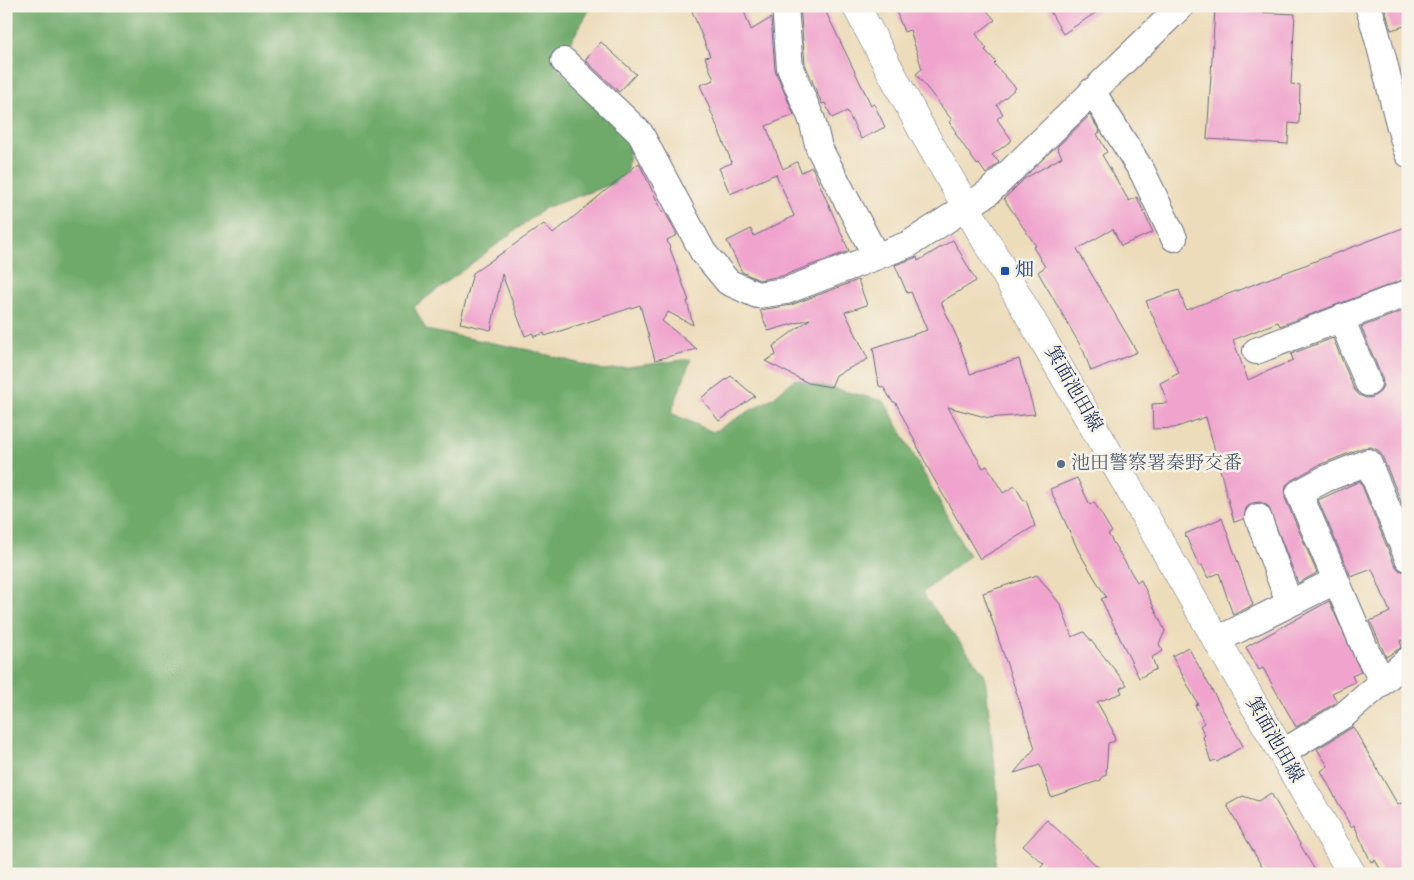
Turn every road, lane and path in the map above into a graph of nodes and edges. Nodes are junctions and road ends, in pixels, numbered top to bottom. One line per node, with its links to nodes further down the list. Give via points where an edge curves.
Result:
1 (786, 6): 10 (street, via 790,68 812,120 819,148)
2 (856, 6): 8 (main road, 箕面池田線, via 923,132)
3 (1181, 6): 6 (street)
4 (1368, 6): 7 (street, via 1381,42 1400,132)
5 (564, 61): 10 (street, via 640,133 703,252 728,282 757,295 786,290)
6 (1092, 92): 8 (street, via 988,193); 9 (street, via 1143,173)
7 (1408, 154)
8 (968, 208): 10 (street, via 909,244); 19 (main road, 箕面池田線)
9 (1174, 238)
10 (876, 256)
11 (1408, 293): 12 (street)
12 (1341, 318): 13 (street); 14 (street)
13 (1256, 351)
14 (1368, 383)
15 (1258, 517): 18 (street)
16 (1408, 558): 17 (street, via 1368,462 1299,493)
17 (1335, 581): 18 (street); 21 (street)
18 (1289, 603): 19 (street)
19 (1217, 640): 22 (main road, 箕面池田線)
20 (1408, 660): 21 (street)
21 (1383, 681): 22 (street, via 1344,715)
22 (1282, 753): 23 (main road, 箕面池田線)
23 (1352, 874)

